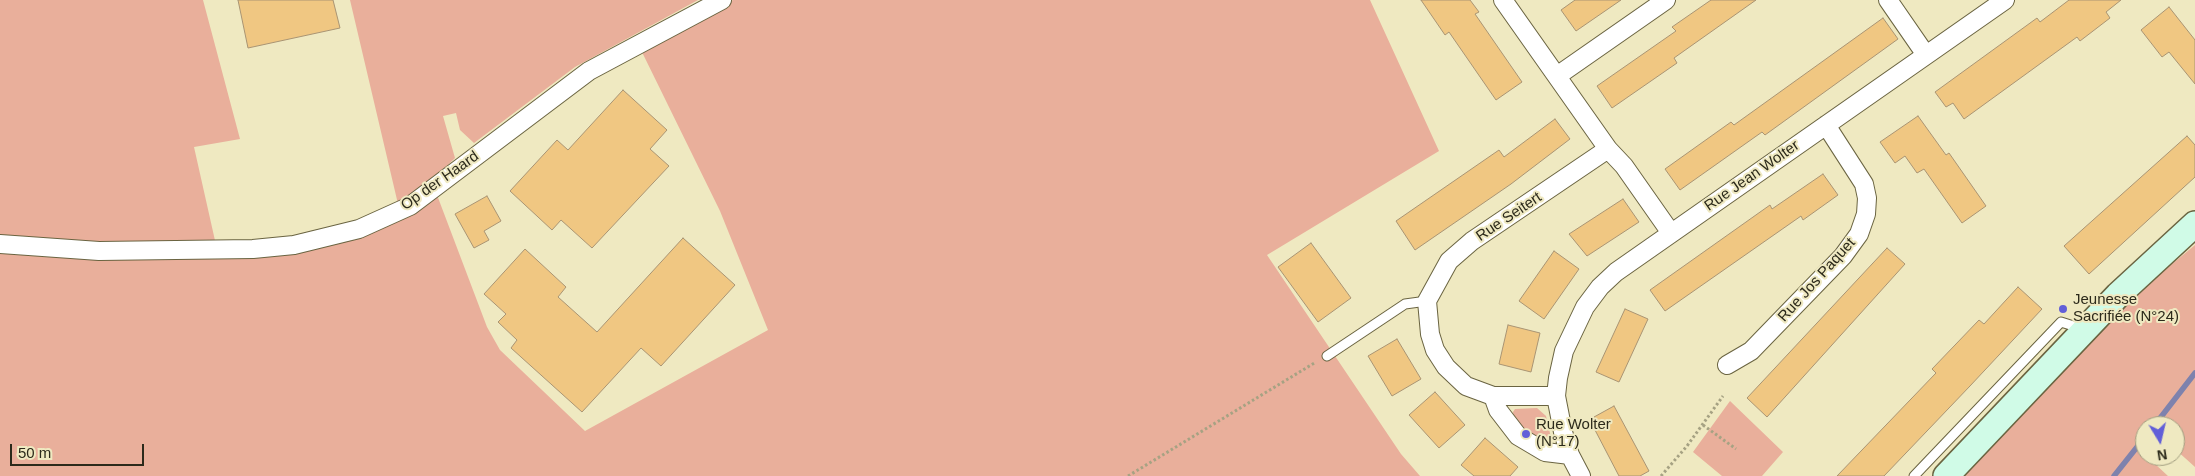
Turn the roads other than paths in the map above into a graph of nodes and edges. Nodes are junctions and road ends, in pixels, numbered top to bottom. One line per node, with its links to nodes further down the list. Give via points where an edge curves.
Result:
1 (722, 0): 12 (street, Op der Haard, via 589,70 410,206 359,229 294,245 253,249 99,251)
2 (1503, 0): 7 (street)
3 (1666, 0): 7 (street)
4 (1888, 0): 6 (street)
5 (2005, 0): 6 (street, Rue Jean Wolter)
6 (1926, 55): 8 (street, Rue Jean Wolter)
7 (1557, 76): 9 (street)
8 (1826, 125): 11 (street, Rue Jean Wolter); 16 (street, Rue Jos Paquet, via 1864,184 1866,214 1859,234 1843,256 1751,351)
9 (1608, 149): 11 (street, via 1624,166); 13 (street, Rue Seitert, via 1460,251 1449,261)
10 (2195, 224): 14 (main road)
11 (1671, 233): 18 (street, Rue Jean Wolter, via 1616,272 1585,307 1564,351)
12 (0, 244)
13 (1427, 300): 15 (lane, via 1405,304); 17 (street, via 1430,334 1446,367 1466,386)
14 (2086, 329): 21 (lane, via 2061,322); 22 (main road)
15 (1327, 356)
16 (1727, 365)
17 (1493, 396): 18 (street); 19 (street, via 1498,410 1518,436 1545,452)
18 (1556, 396): 19 (street, Rue Jean Wolter)
19 (1570, 455): 20 (street, Rue Jean Wolter)
20 (1581, 476)
21 (1914, 476)
22 (1946, 476)

